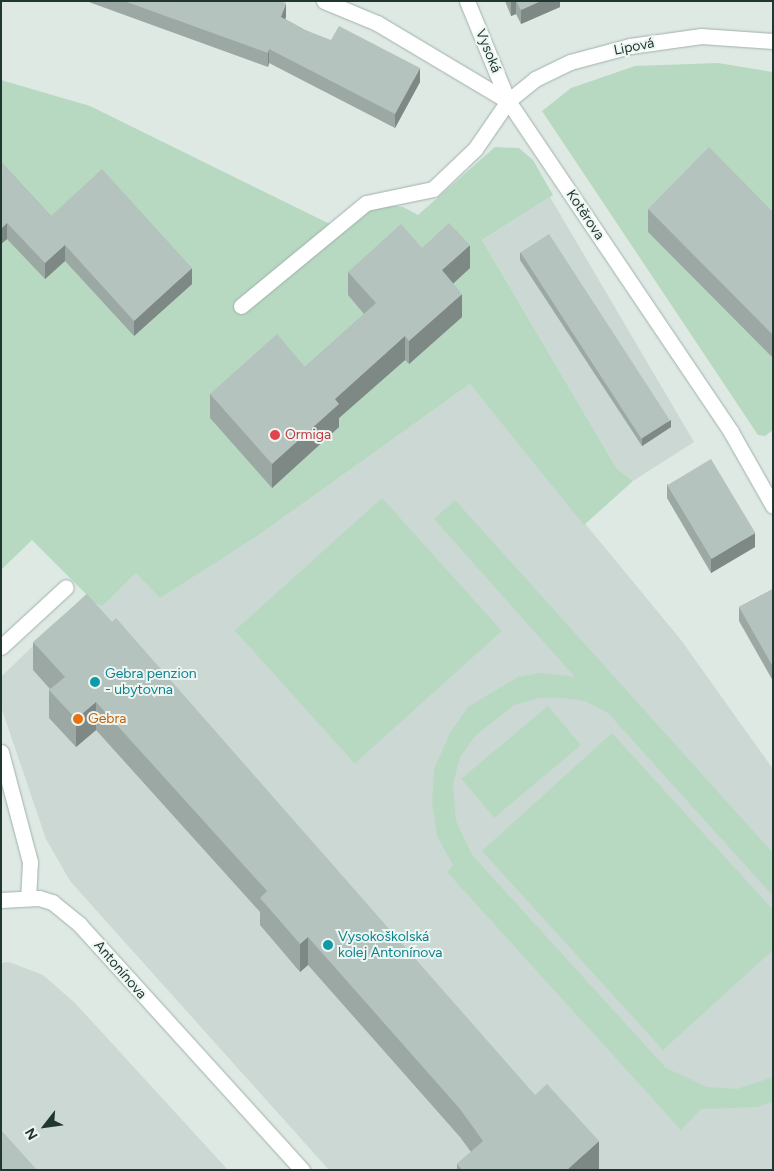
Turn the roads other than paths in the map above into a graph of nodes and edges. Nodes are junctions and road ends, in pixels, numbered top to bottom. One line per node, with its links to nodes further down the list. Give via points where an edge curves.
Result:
1 (324, 1): 4 (street, Kotěrova, via 377,23)
2 (468, 1): 4 (street, Vysoká)
3 (773, 41): 4 (street, Lipová, via 701,36 630,46 570,62 535,79)
4 (508, 101): 5 (street, Lipová, via 475,149 434,189 366,203); 6 (street, Kotěrova, via 731,432)
5 (241, 306)
6 (773, 506)
7 (66, 587): 8 (street)
8 (1, 647)
9 (1, 752): 10 (street, via 30,862)
10 (28, 897): 11 (street, Antonínova); 12 (street, Antonínova, via 52,902 80,925)
11 (1, 900)
12 (302, 1170)

